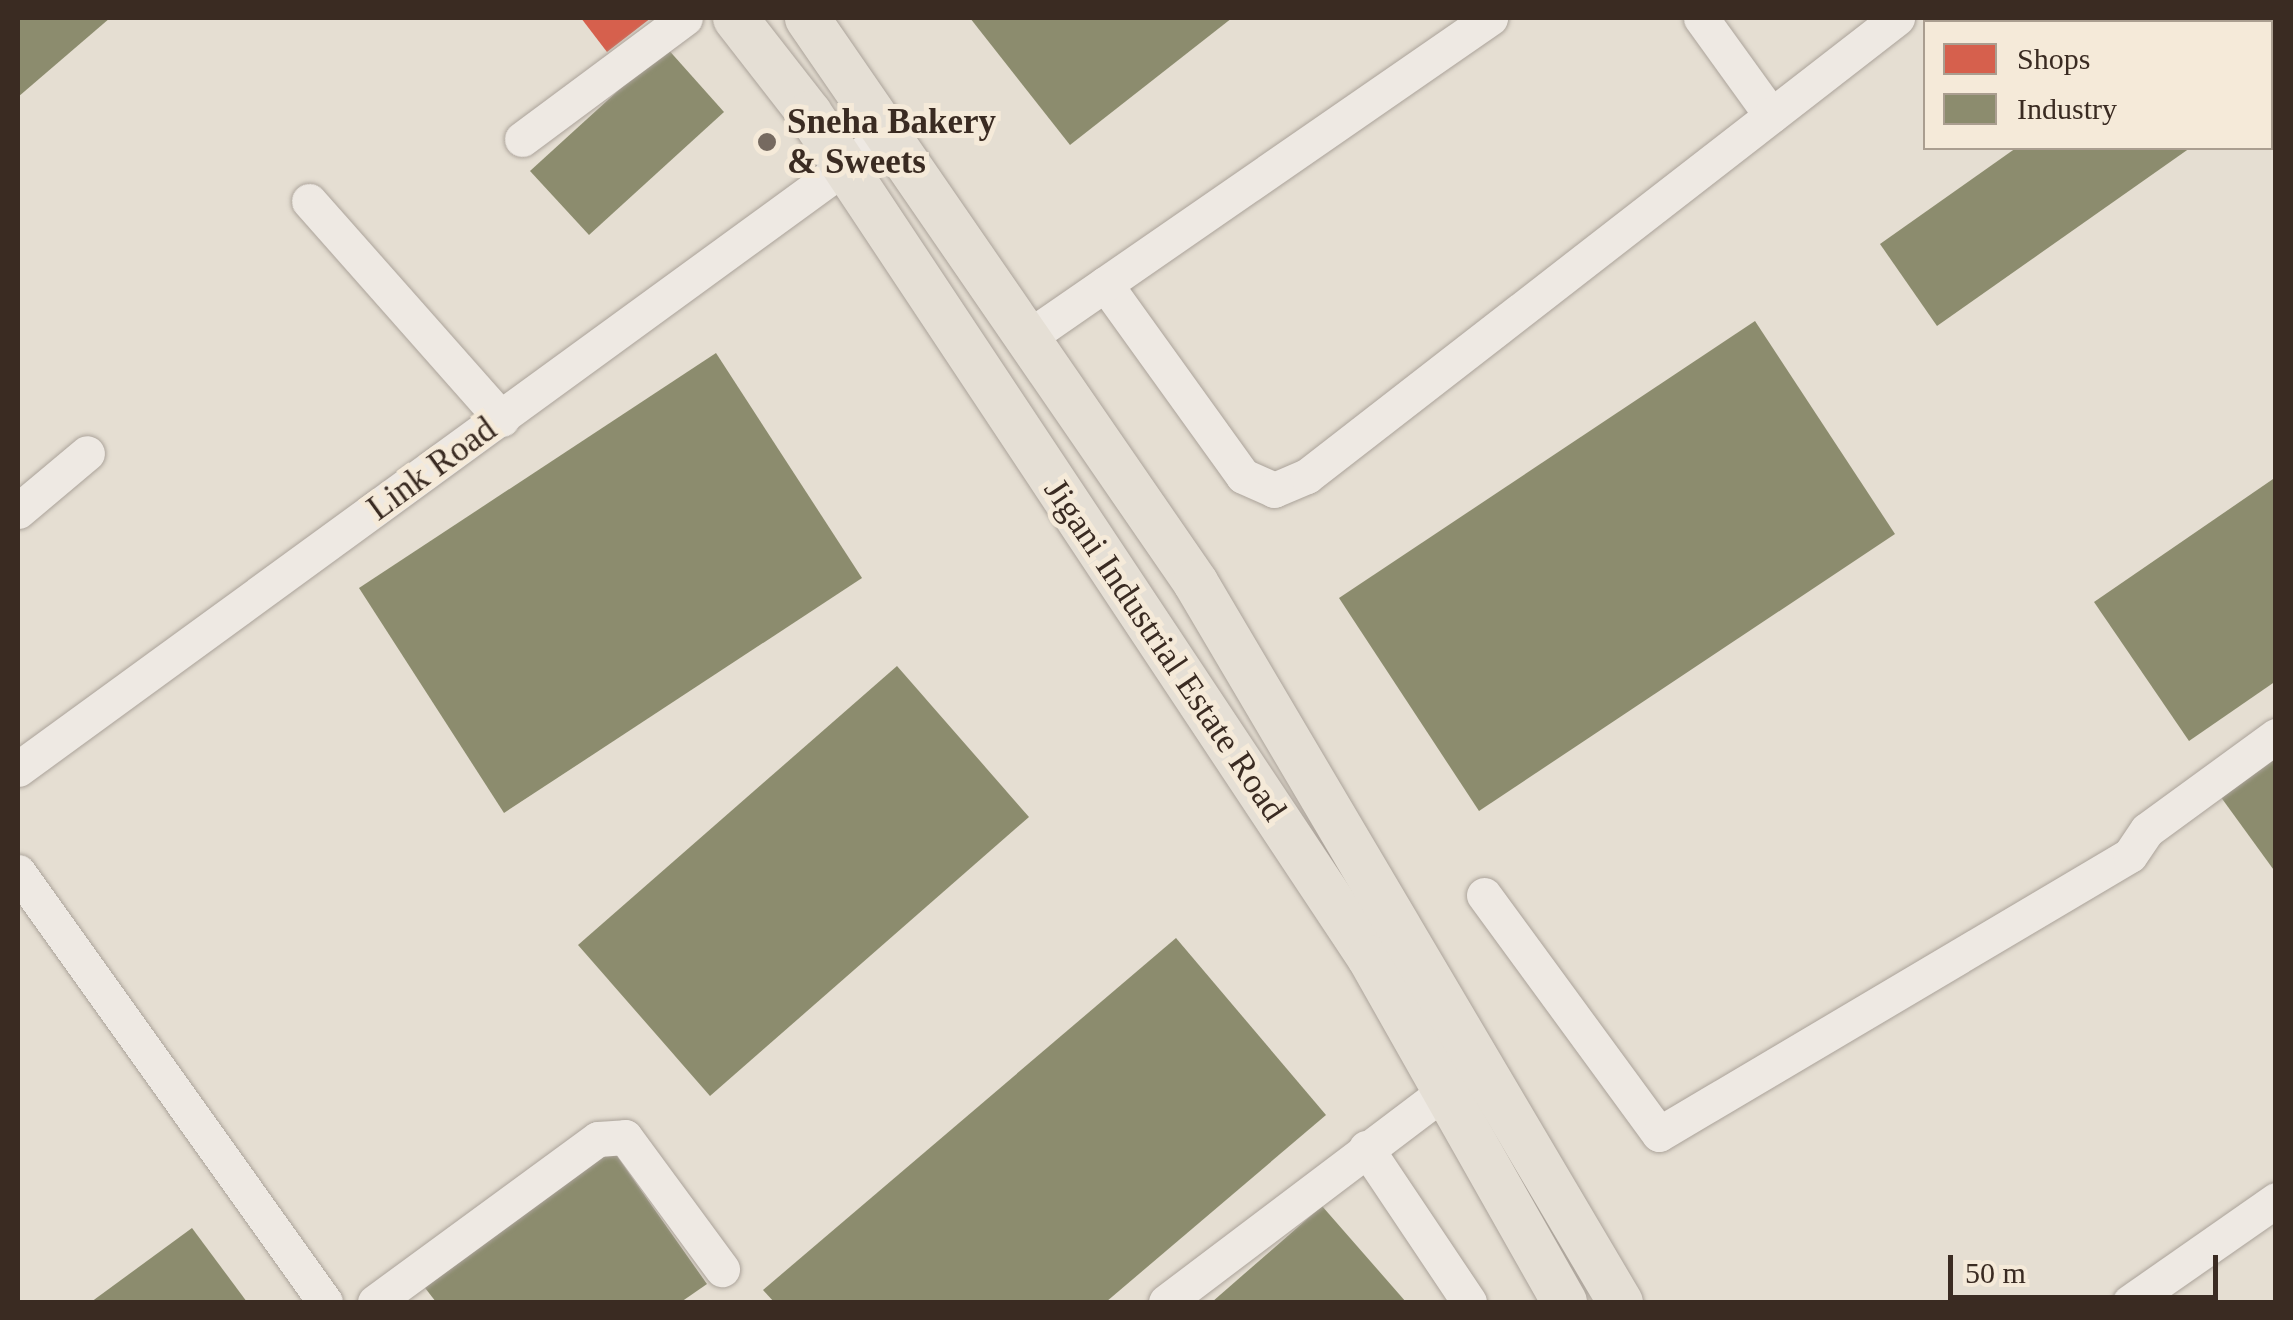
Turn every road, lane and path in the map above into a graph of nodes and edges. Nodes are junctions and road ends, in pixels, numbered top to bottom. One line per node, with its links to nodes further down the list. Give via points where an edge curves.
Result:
1 (685, 18): 9 (street)
2 (735, 18): 10 (main road, Jigani Industrial Estate Road)
3 (807, 18): 8 (main road, Jigani Industrial Estate Road)
4 (1490, 18): 12 (street)
5 (1701, 18): 7 (street)
6 (1897, 18): 7 (street)
7 (1772, 115): 12 (street, via 1307,476 1274,490 1244,476)
8 (888, 135): 10 (street, Link Road); 13 (main road, Jigani Industrial Estate Road)
9 (522, 139)
10 (844, 165): 14 (street, Link Road); 21 (main road, Jigani Industrial Estate Road, via 1358,940)
11 (309, 202): 14 (street)
12 (1105, 284): 13 (street)
13 (1027, 338): 30 (main road, Jigani Industrial Estate Road, via 1195,582)
14 (502, 419): 18 (street, Link Road)
15 (87, 453): 16 (street)
16 (18, 511)
17 (2276, 736): 20 (street, via 2147,830 2130,855 1659,1134)
18 (18, 769)
19 (18, 872): 25 (street)
20 (1484, 895)
21 (1449, 1088): 22 (street); 29 (main road, Jigani Industrial Estate Road)
22 (1366, 1148): 27 (street); 28 (street)
23 (2276, 1200): 31 (street)
24 (722, 1269): 26 (street, via 625,1137 598,1139)
25 (326, 1302)
26 (375, 1302)
27 (1166, 1302)
28 (1470, 1302)
29 (1564, 1302)
30 (1620, 1302)
31 (2130, 1302)

